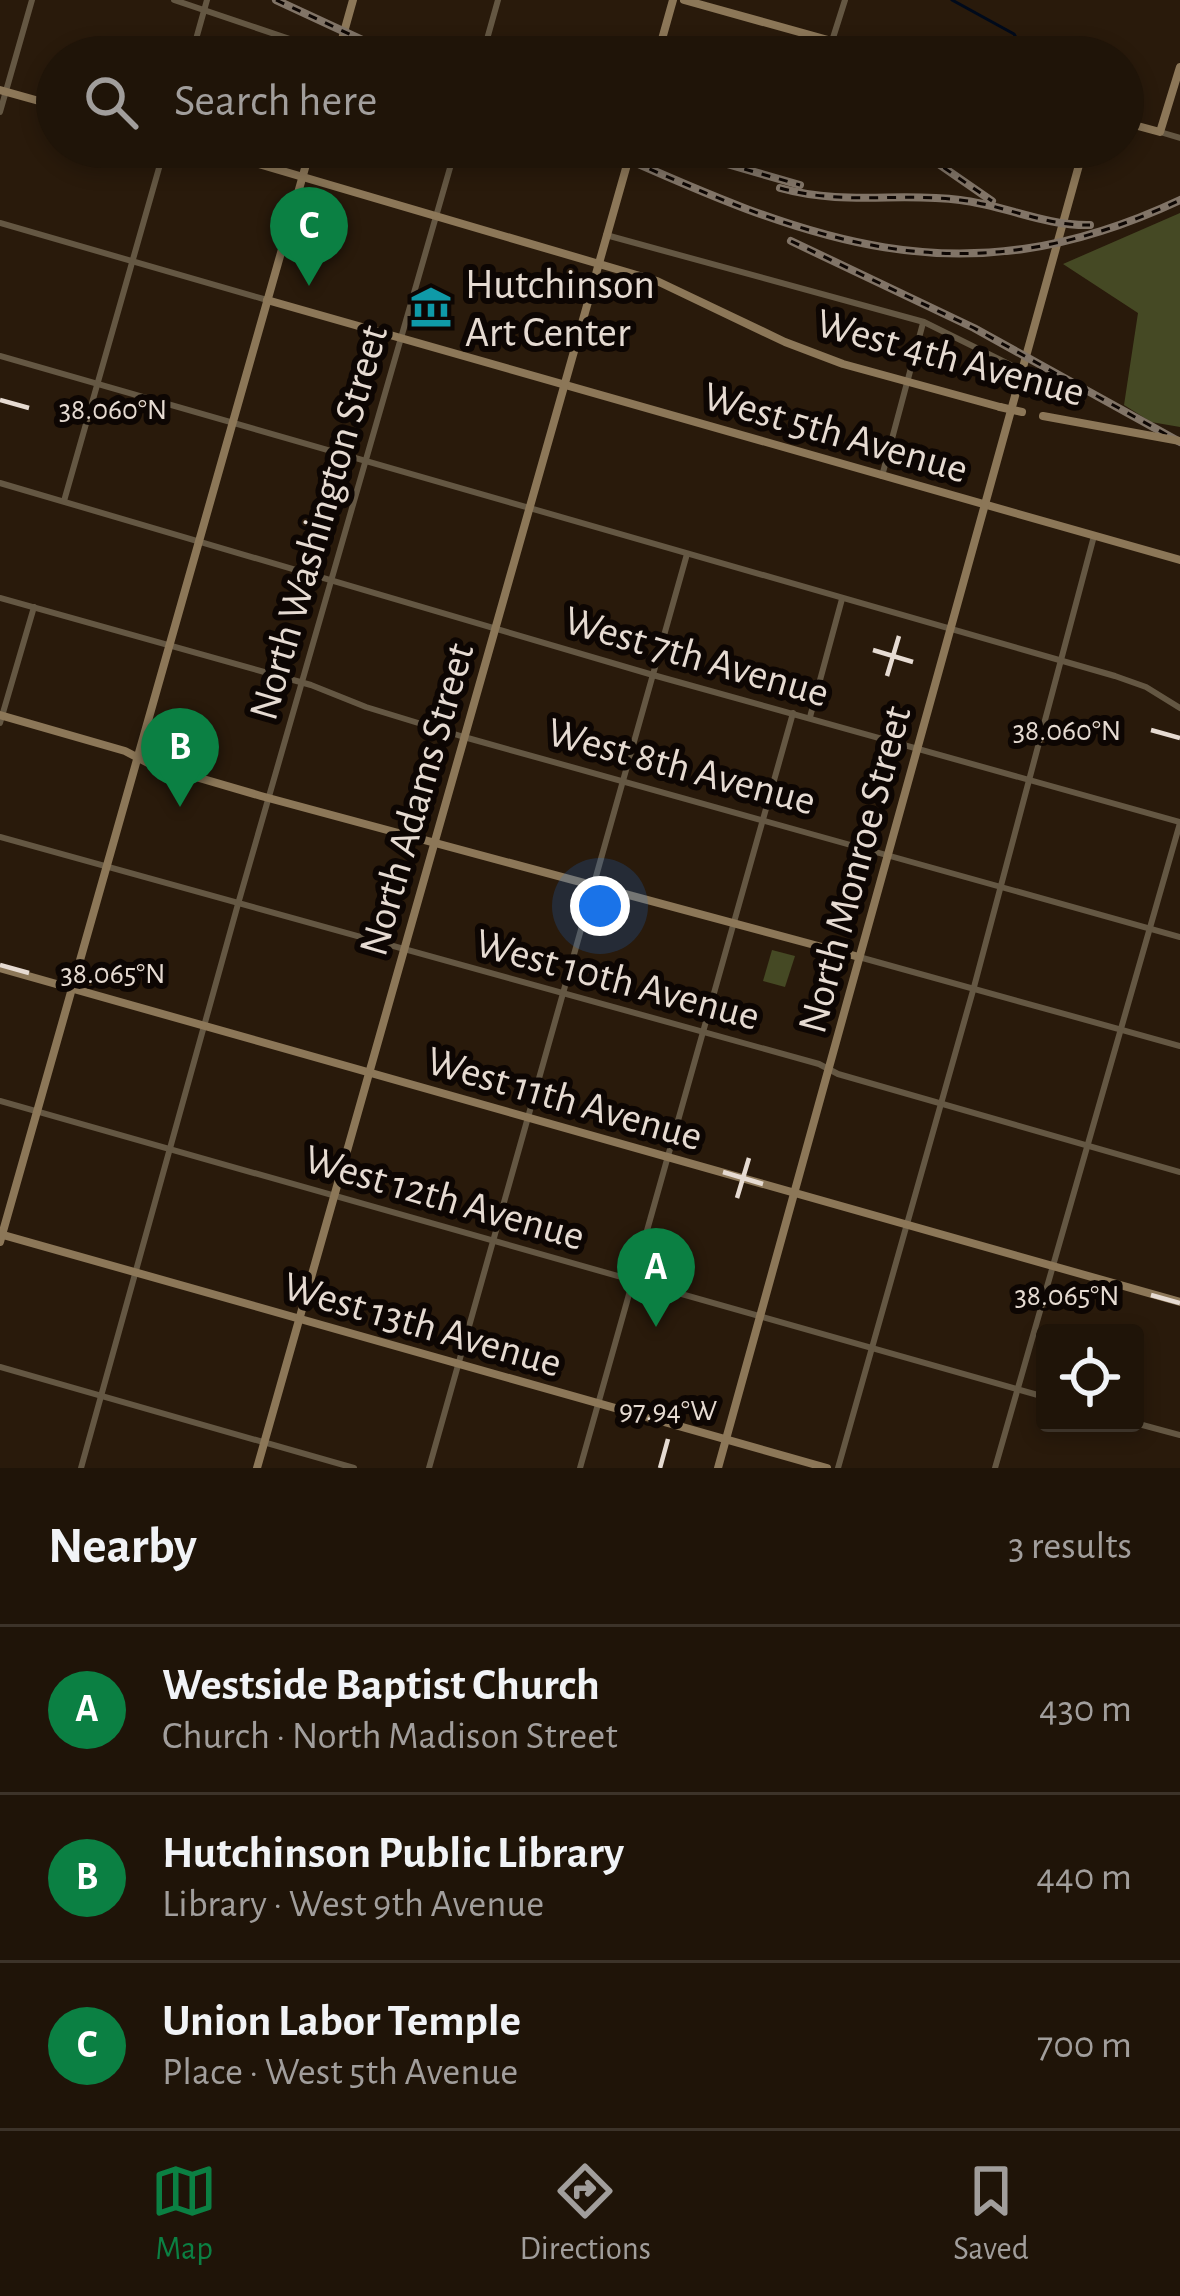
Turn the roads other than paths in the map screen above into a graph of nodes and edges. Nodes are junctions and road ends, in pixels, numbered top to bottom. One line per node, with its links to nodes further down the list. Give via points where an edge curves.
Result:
1 (32, 0): 17 (street)
2 (174, 0): 8 (street)
3 (353, 0): 11 (street)
4 (498, 0): 12 (street)
5 (673, 0): 13 (street)
6 (684, 0): 14 (street)
7 (845, 0): 15 (street)
8 (206, 4): 9 (street); 10 (street)
9 (197, 36)
10 (287, 36)
11 (343, 36)
12 (488, 36)
13 (663, 36)
14 (814, 36)
15 (834, 36)
16 (1180, 67): 21 (street)
17 (3, 91): 18 (street); 19 (street)
18 (36, 100)
19 (0, 112)
20 (1144, 128): 21 (street)
21 (1160, 132): 22 (street)
22 (1180, 138)
23 (159, 168): 33 (street)
24 (275, 168): 29 (street, West 4th Avenue)
25 (305, 168): 29 (street)
26 (451, 168): 30 (street, North Washington Street)
27 (626, 168): 32 (street, North Adams Street)
28 (1078, 168): 39 (street, North Monroe Street)
29 (303, 176): 30 (street, West 4th Avenue); 35 (street)
30 (437, 215): 34 (street, West 4th Avenue); 37 (street, North Washington Street)
31 (0, 223): 33 (street)
32 (606, 235): 34 (street, North Adams Street); 36 (street)
33 (133, 261): 35 (street); 40 (street)
34 (598, 262): 41 (street, West 4th Avenue); 42 (street, North Adams Street)
35 (267, 300): 37 (street, West 5th Avenue); 43 (street)
36 (924, 322): 39 (street); 41 (street)
37 (402, 338): 42 (street, West 5th Avenue); 45 (street, North Washington Street)
38 (0, 356): 40 (street)
39 (1021, 370): 49 (street, North Monroe Street)
40 (98, 384): 43 (street); 48 (street)
41 (907, 384): 44 (street, West 4th Avenue, bridge); 46 (street)
42 (564, 385): 46 (street, West 5th Avenue); 50 (street, North Adams Street)
43 (232, 423): 45 (street); 52 (street)
44 (1180, 441)
45 (367, 462): 50 (street); 55 (street, North Washington Street)
46 (882, 476): 49 (street, West 5th Avenue)
47 (0, 483): 48 (street, West 7th Avenue)
48 (64, 502): 52 (street, West 7th Avenue)
49 (984, 505): 51 (street, West 5th Avenue); 60 (street, North Monroe Street)
50 (529, 508): 53 (street); 59 (street, North Adams Street)
51 (1094, 536): 54 (street, West 5th Avenue); 62 (street)
52 (199, 541): 55 (street, West 7th Avenue); 61 (street)
53 (687, 554): 57 (street); 63 (street)
54 (1180, 560)
55 (332, 581): 59 (street, West 7th Avenue); 64 (street, North Washington Street)
56 (0, 598): 58 (street, West 8th Avenue)
57 (842, 598): 60 (street); 67 (street)
58 (34, 607): 61 (street, West 8th Avenue); 68 (street)
59 (495, 629): 63 (street, West 7th Avenue); 69 (street, North Adams Street)
60 (950, 629): 62 (street); 70 (street, North Monroe Street)
61 (170, 646): 64 (street, West 8th Avenue); 71 (street)
62 (1060, 660): 65 (street, via 1138,683); 72 (street)
63 (652, 675): 66 (street, West 7th Avenue); 73 (street)
64 (303, 683): 69 (street, West 8th Avenue); 74 (street, North Washington Street)
65 (1180, 708)
66 (793, 713): 67 (street, West 7th Avenue); 75 (street)
67 (810, 717): 70 (street, West 7th Avenue)
68 (1, 718): 71 (street)
69 (464, 736): 73 (street, West 8th Avenue); 78 (street, North Adams Street)
70 (918, 747): 72 (street, West 7th Avenue); 79 (street, North Monroe Street)
71 (138, 758): 74 (street); 80 (street)
72 (1028, 777): 76 (street, West 7th Avenue); 81 (street)
73 (623, 782): 75 (street, West 8th Avenue); 82 (street)
74 (269, 798): 78 (street); 83 (street, North Washington Street)
75 (765, 819): 79 (street, West 8th Avenue); 84 (street)
76 (1180, 822): 85 (street)
77 (0, 837): 80 (street, West 10th Avenue)
78 (434, 844): 82 (street); 87 (street, North Adams Street)
79 (888, 853): 81 (street, West 8th Avenue); 88 (street, North Monroe Street)
80 (107, 867): 83 (street, West 10th Avenue); 91 (street)
81 (1001, 885): 85 (street, West 8th Avenue); 90 (street)
82 (593, 887): 84 (street); 92 (street)
83 (238, 904): 87 (street, West 10th Avenue); 93 (street, North Washington Street)
84 (734, 926): 88 (street); 95 (street)
85 (1151, 929): 86 (street, West 8th Avenue); 94 (street)
86 (1180, 938)
87 (404, 951): 92 (street, West 10th Avenue); 98 (street, North Adams Street)
88 (859, 957): 90 (street); 97 (street, North Monroe Street)
89 (0, 968): 91 (street, West 11th Avenue)
90 (974, 987): 94 (street); 100 (street)
91 (72, 988): 93 (street, West 11th Avenue); 101 (street)
92 (563, 994): 95 (street, West 10th Avenue); 102 (street)
93 (205, 1025): 98 (street, West 11th Avenue); 104 (street, North Washington Street)
94 (1123, 1029): 96 (street); 103 (street)
95 (704, 1032): 97 (street, West 10th Avenue); 105 (street)
96 (1180, 1046)
97 (828, 1069): 100 (street, West 10th Avenue); 107 (street, North Monroe Street)
98 (369, 1072): 102 (street, West 11th Avenue); 108 (street, North Adams Street)
99 (0, 1101): 101 (street, West 12th Avenue)
100 (941, 1103): 103 (street, West 10th Avenue); 109 (street)
101 (38, 1111): 104 (street, West 12th Avenue); 110 (street)
102 (529, 1117): 105 (street, West 11th Avenue); 111 (street)
103 (1090, 1148): 106 (street, West 10th Avenue); 112 (street)
104 (172, 1149): 108 (street, West 12th Avenue); 113 (street, North Washington Street)
105 (669, 1157): 107 (street, West 11th Avenue); 114 (street)
106 (1180, 1172)
107 (794, 1193): 109 (street, West 11th Avenue); 116 (street, North Monroe Street)
108 (334, 1196): 111 (street, West 12th Avenue); 117 (street, North Adams Street)
109 (907, 1225): 112 (street, West 11th Avenue); 118 (street)
110 (1, 1237): 113 (street, West 13th Avenue)
111 (494, 1240): 114 (street, West 12th Avenue); 119 (street)
112 (1054, 1267): 115 (street, West 11th Avenue); 121 (street)
113 (137, 1273): 117 (street, West 13th Avenue); 123 (street, North Washington Street)
114 (634, 1281): 116 (street, West 12th Avenue); 124 (street)
115 (1180, 1302)
116 (760, 1316): 118 (street, West 12th Avenue); 127 (street, North Monroe Street)
117 (299, 1319): 119 (street, West 13th Avenue); 128 (street, North Adams Street)
118 (872, 1348): 121 (street, West 12th Avenue); 136 (street)
119 (458, 1364): 124 (street, West 13th Avenue); 132 (street)
120 (0, 1367): 123 (street)
121 (1018, 1390): 122 (street, West 12th Avenue); 137 (street)
122 (1036, 1395)
123 (102, 1396): 128 (street); 129 (street, North Washington Street)
124 (599, 1404): 127 (street, West 13th Avenue); 133 (street)
125 (1144, 1425): 126 (street)
126 (1180, 1435)
127 (726, 1440): 134 (street, North Monroe Street); 135 (street, West 13th Avenue)
128 (264, 1442): 130 (street, North Adams Street); 131 (street)
129 (81, 1468)
130 (257, 1468)
131 (354, 1468)
132 (429, 1468)
133 (580, 1468)
134 (718, 1468)
135 (827, 1468)
136 (838, 1468)
137 (995, 1468)

